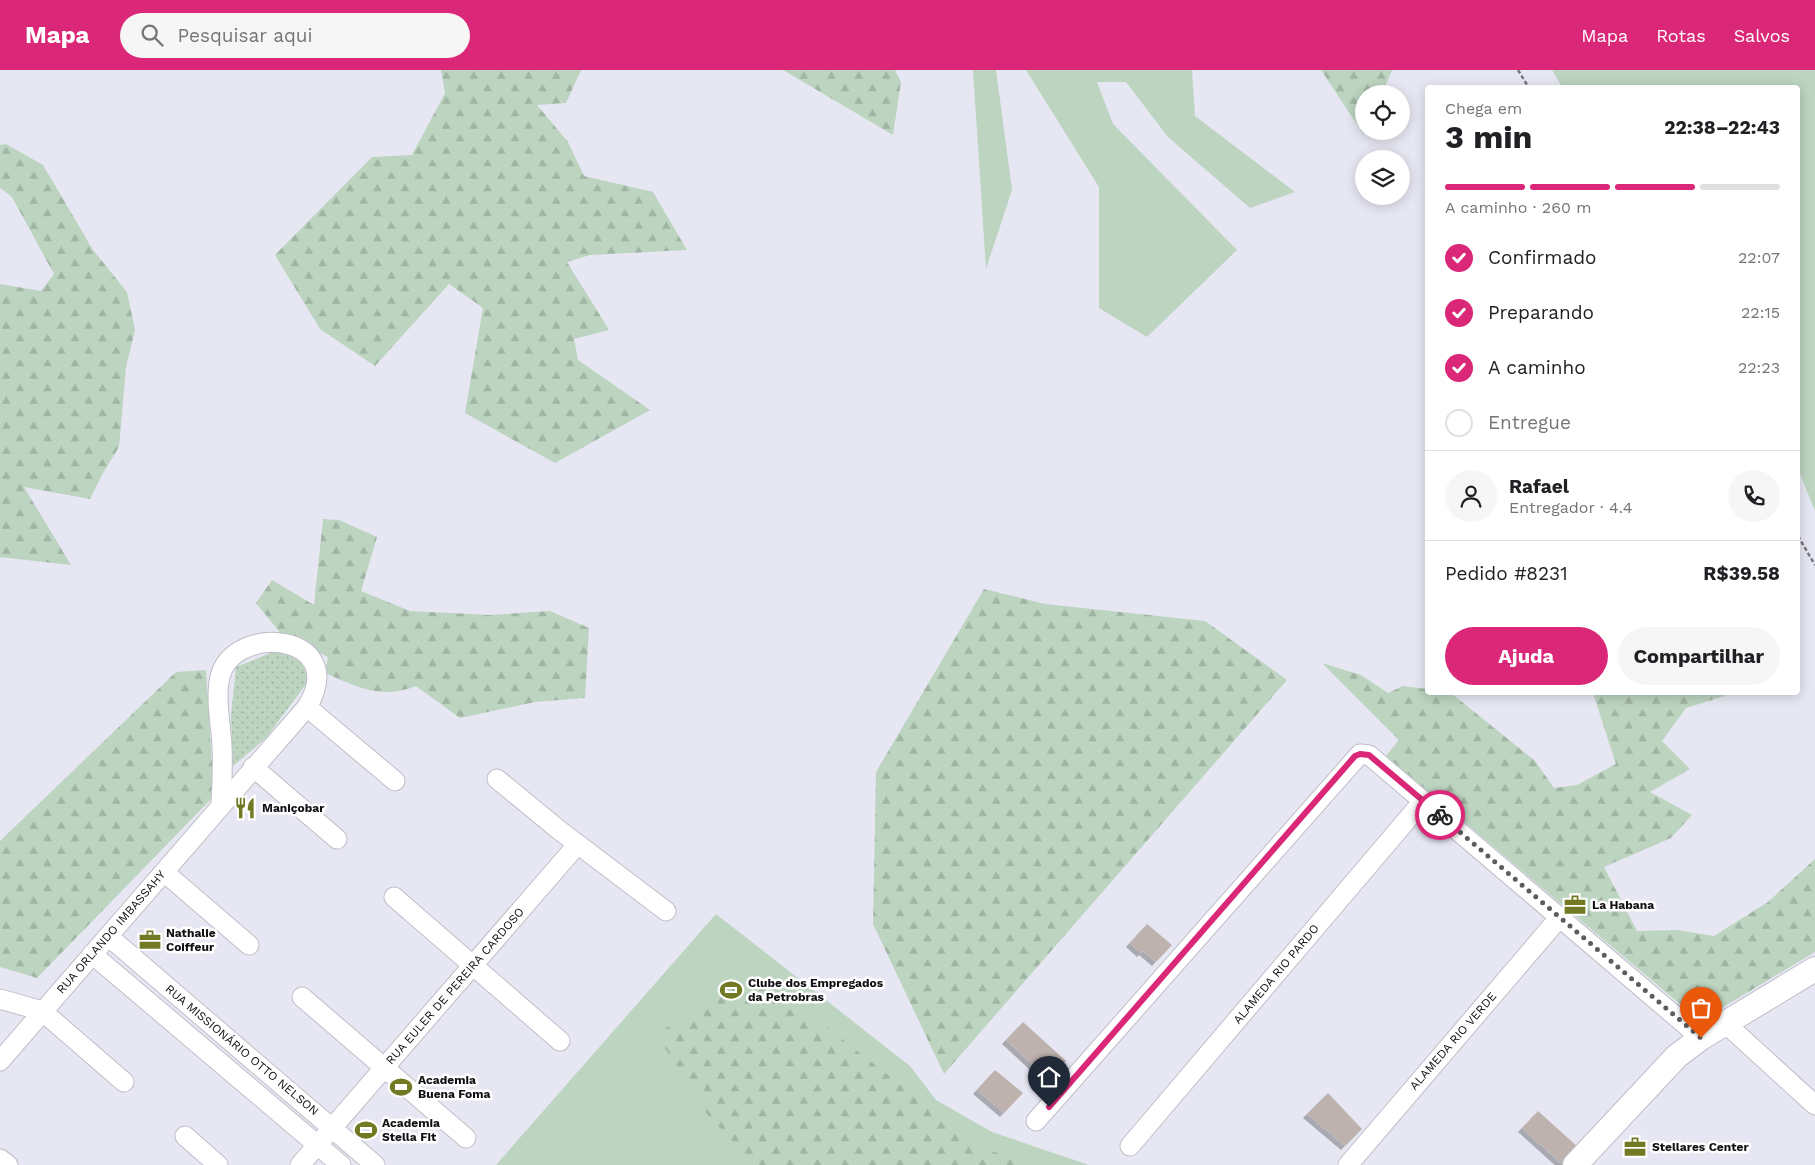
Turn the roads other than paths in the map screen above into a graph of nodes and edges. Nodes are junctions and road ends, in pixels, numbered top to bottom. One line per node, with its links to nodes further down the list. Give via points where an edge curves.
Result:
1 (307, 707): 2 (street, RUA ORLANDO IMBASSAHY); 4 (street); 6 (street, RUA ORLANDO IMBASSAHY, via 316,693 317,669 309,655 298,647 286,643 250,647 224,666 219,688)
2 (253, 767): 6 (street, RUA ORLANDO IMBASSAHY); 7 (street)
3 (497, 779): 8 (street)
4 (395, 781)
5 (1423, 801): 12 (street); 28 (street, via 1369,755 1355,756); 33 (street, ALAMEDA RIO PARDO)
6 (221, 803): 9 (street, RUA ORLANDO IMBASSAHY)
7 (337, 839)
8 (578, 844): 11 (street); 16 (street, RUA EULER DE PEREIRA CARDOSO)
9 (164, 872): 13 (street, RUA ORLANDO IMBASSAHY); 14 (street)
10 (394, 897): 16 (street)
11 (666, 911)
12 (1559, 918): 22 (street); 41 (street, ALAMEDA RIO VERDE)
13 (108, 936): 15 (street, RUA ORLANDO IMBASSAHY); 29 (street, RUA MISSIONÁRIO OTTO NELSON)
14 (249, 945)
15 (92, 954): 20 (street, RUA ORLANDO IMBASSAHY); 32 (street, RUA MISSIONÁRIO OTTO NELSON)
16 (474, 965): 23 (street); 25 (street, RUA EULER DE PEREIRA CARDOSO)
17 (1815, 969): 21 (main road)
18 (302, 997): 25 (street)
19 (0, 999): 20 (street)
20 (42, 1011): 24 (street, RUA ORLANDO IMBASSAHY); 26 (street)
21 (1725, 1023): 22 (main road); 27 (street)
22 (1701, 1038): 35 (main road, via 1658,1074)
23 (560, 1041)
24 (0, 1061)
25 (384, 1068): 29 (street, RUA EULER DE PEREIRA CARDOSO); 31 (street)
26 (124, 1082)
27 (1815, 1106)
28 (1036, 1121)
29 (333, 1128): 32 (street, RUA EULER DE PEREIRA CARDOSO); 40 (street, RUA MISSIONÁRIO OTTO NELSON)
30 (185, 1136): 37 (street)
31 (466, 1138)
32 (318, 1145): 38 (street, RUA EULER DE PEREIRA CARDOSO); 39 (street, RUA MISSIONÁRIO OTTO NELSON)
33 (1130, 1146)
34 (0, 1159): 36 (street)
35 (1582, 1163)
36 (8, 1165)
37 (218, 1165)
38 (300, 1165)
39 (341, 1165)
40 (376, 1165)
41 (1348, 1165)

